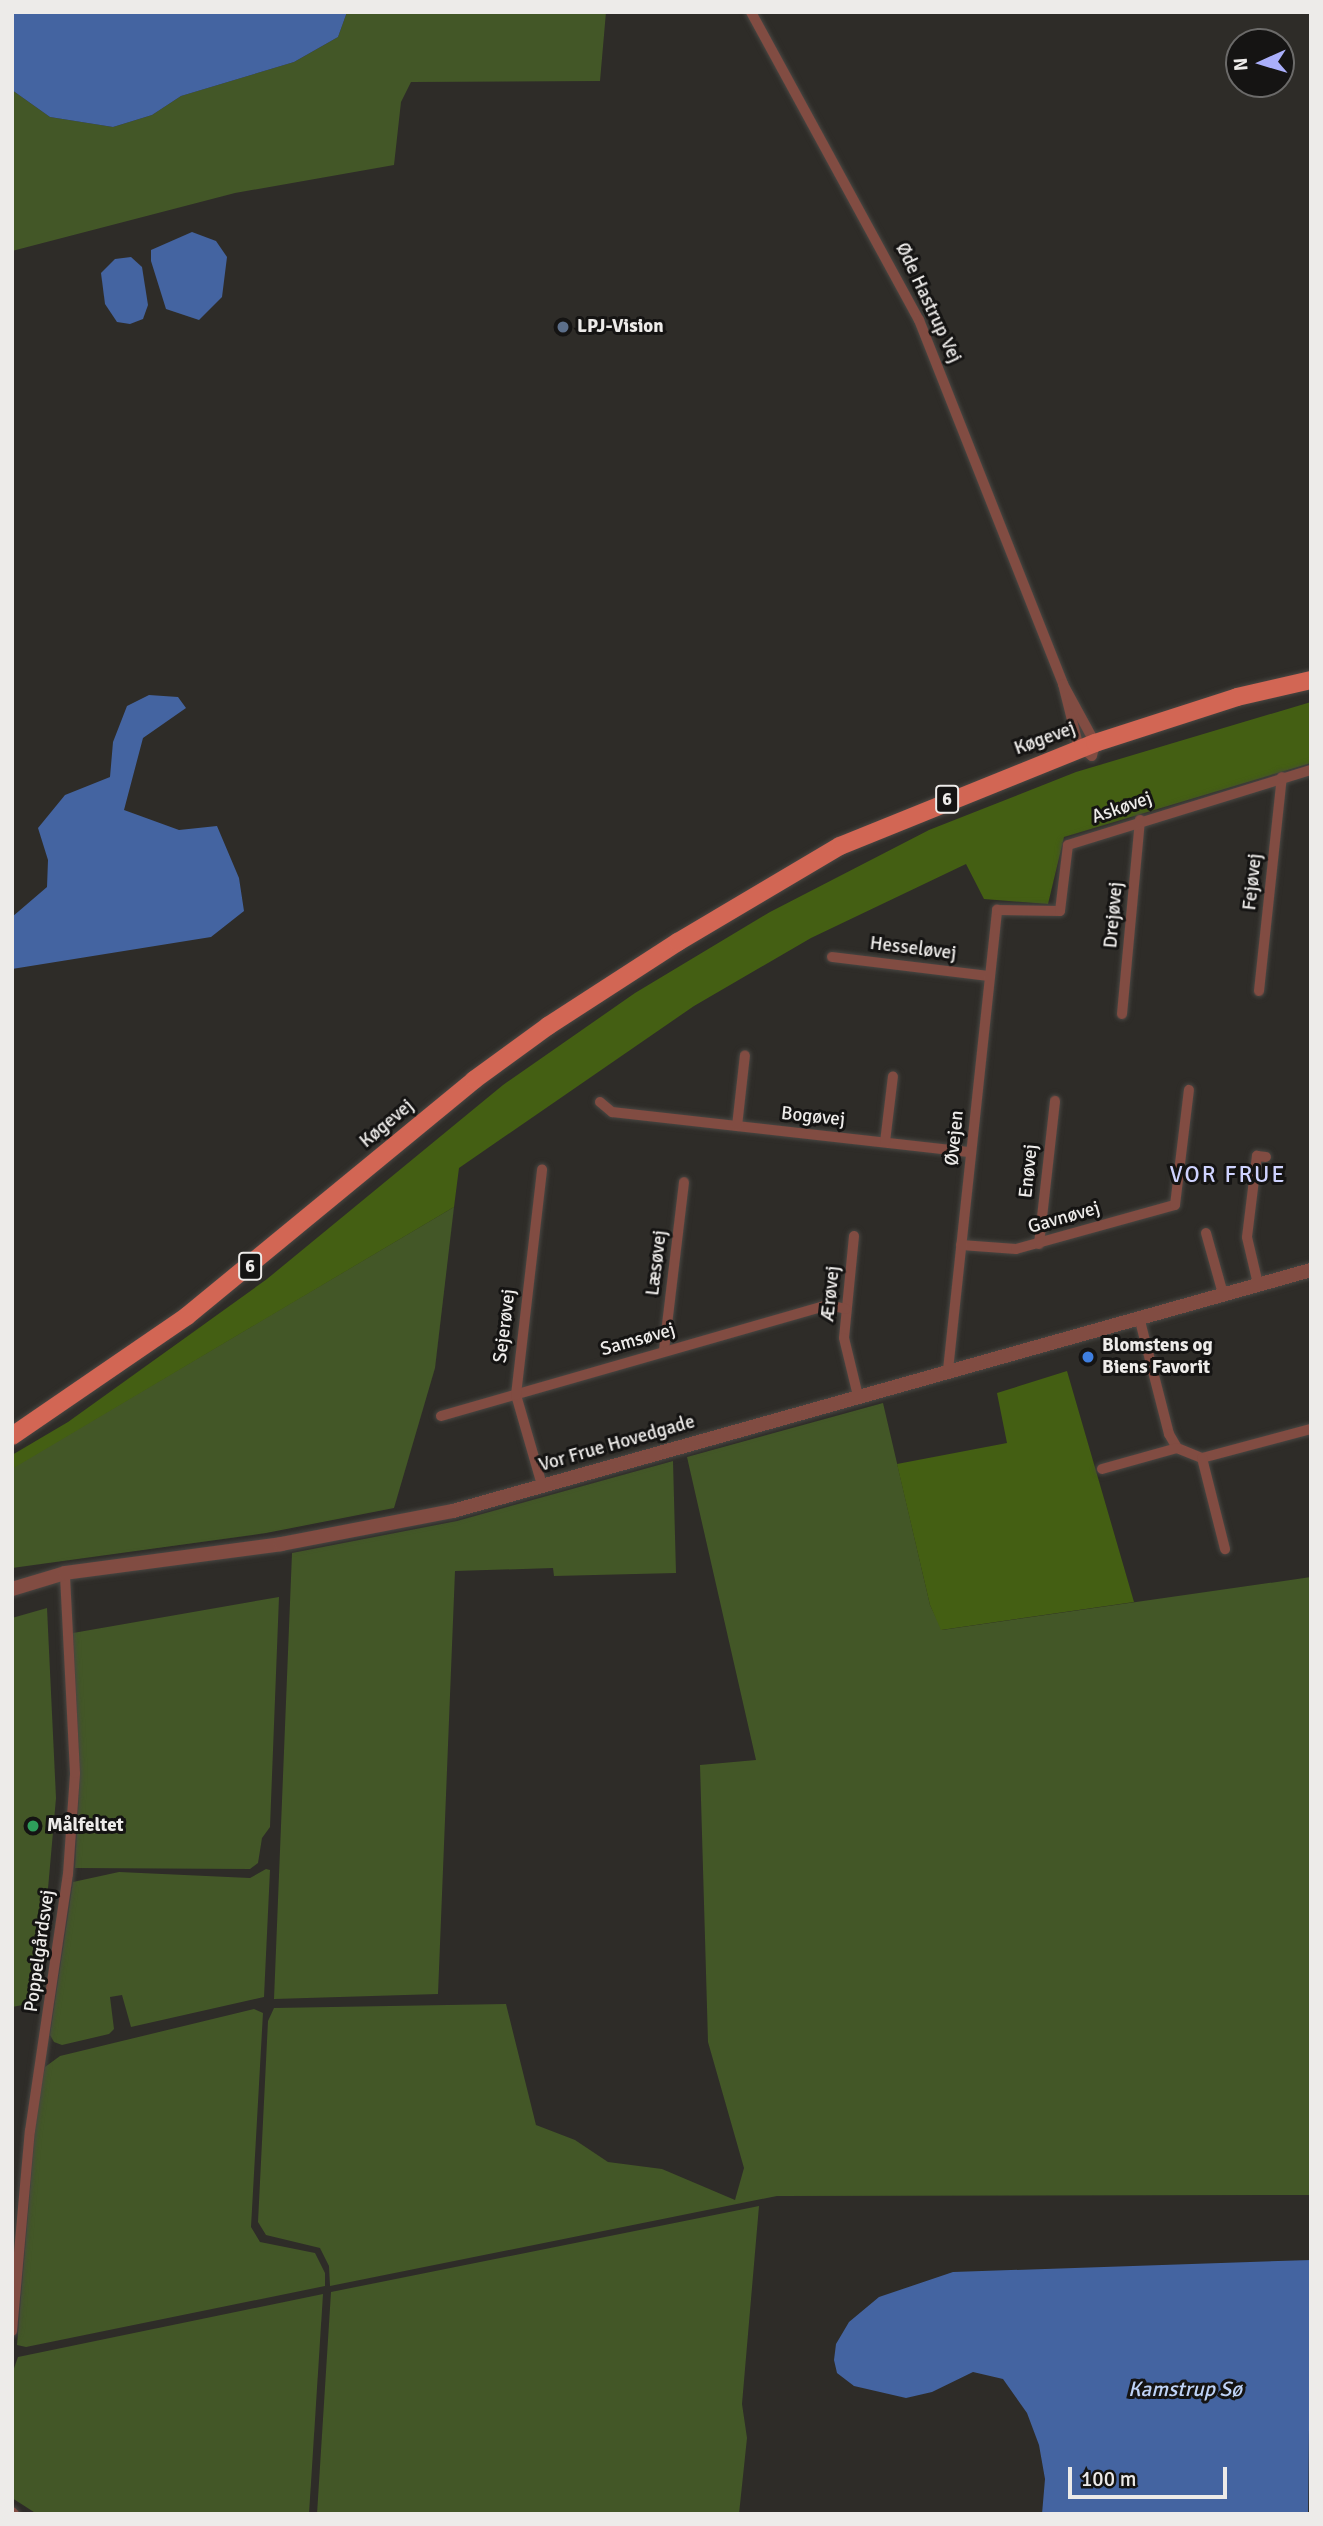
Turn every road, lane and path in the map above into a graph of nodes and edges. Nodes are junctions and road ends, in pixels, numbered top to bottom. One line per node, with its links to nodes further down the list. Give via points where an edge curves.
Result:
1 (751, 12): 4 (street, Øde Hastrup Vej, via 919,320)
2 (1311, 681): 4 (main road, Køgevej / 6, via 1237,696)
3 (1311, 686): 4 (main road, Køgevej / 6)
4 (1089, 749): 39 (main road, Køgevej / 6, via 806,870 689,935 548,1027 453,1097 187,1316)
5 (1311, 770): 6 (street, Askøvej)
6 (1282, 777): 7 (street, Askøvej); 11 (street, Fejøvej)
7 (1140, 820): 8 (street, Askøvej, via 1068,845 1060,911); 12 (street, Drejøvej)
8 (998, 910): 10 (street, Øvejen)
9 (832, 957): 10 (street, Hesseløvej)
10 (990, 976): 20 (street, Øvejen)
11 (1259, 992)
12 (1122, 1014)
13 (745, 1055): 18 (street)
14 (893, 1076): 19 (street)
15 (1189, 1090): 26 (street, Gavnøvej, via 1175,1205)
16 (1055, 1101): 26 (street, Enøvej)
17 (600, 1102): 18 (street, Bogøvej, via 612,1112)
18 (737, 1126): 19 (street, Bogøvej)
19 (885, 1142): 20 (street, Bogøvej)
20 (971, 1152): 27 (street, Øvejen)
21 (1266, 1157): 29 (street, via 1257,1156 1247,1237)
22 (542, 1169): 35 (street, Sejerøvej)
23 (684, 1182): 33 (street, Læsøvej)
24 (1206, 1233): 30 (street)
25 (854, 1236): 31 (street, Ærøvej)
26 (1039, 1244): 27 (street, Gavnøvej, via 999,1250)
27 (961, 1245): 34 (street, Øvejen)
28 (1311, 1270): 29 (street, Vor Frue Hovedgade)
29 (1258, 1284): 30 (street, Vor Frue Hovedgade)
30 (1223, 1294): 32 (street, Vor Frue Hovedgade)
31 (846, 1309): 33 (street, Samsøvej, via 829,1305); 36 (street, Ærøvej, via 844,1338)
32 (1139, 1317): 34 (street, Vor Frue Hovedgade); 40 (street)
33 (664, 1350): 35 (street, Samsøvej)
34 (947, 1370): 36 (street, Vor Frue Hovedgade)
35 (516, 1395): 37 (street, Samsøvej); 43 (street, Sejerøvej)
36 (858, 1396): 43 (street, Vor Frue Hovedgade)
37 (441, 1416)
38 (1311, 1429): 41 (street)
39 (12, 1436)
40 (1177, 1448): 41 (street); 42 (street)
41 (1202, 1458): 44 (street)
42 (1102, 1469)
43 (541, 1485): 45 (street, Vor Frue Hovedgade, via 378,1527)
44 (1225, 1549)
45 (65, 1573): 46 (street, Vor Frue Hovedgade); 47 (street, Poppelgårdsvej, via 75,1773 69,1863 30,2131)
46 (12, 1589)
47 (12, 2331)

